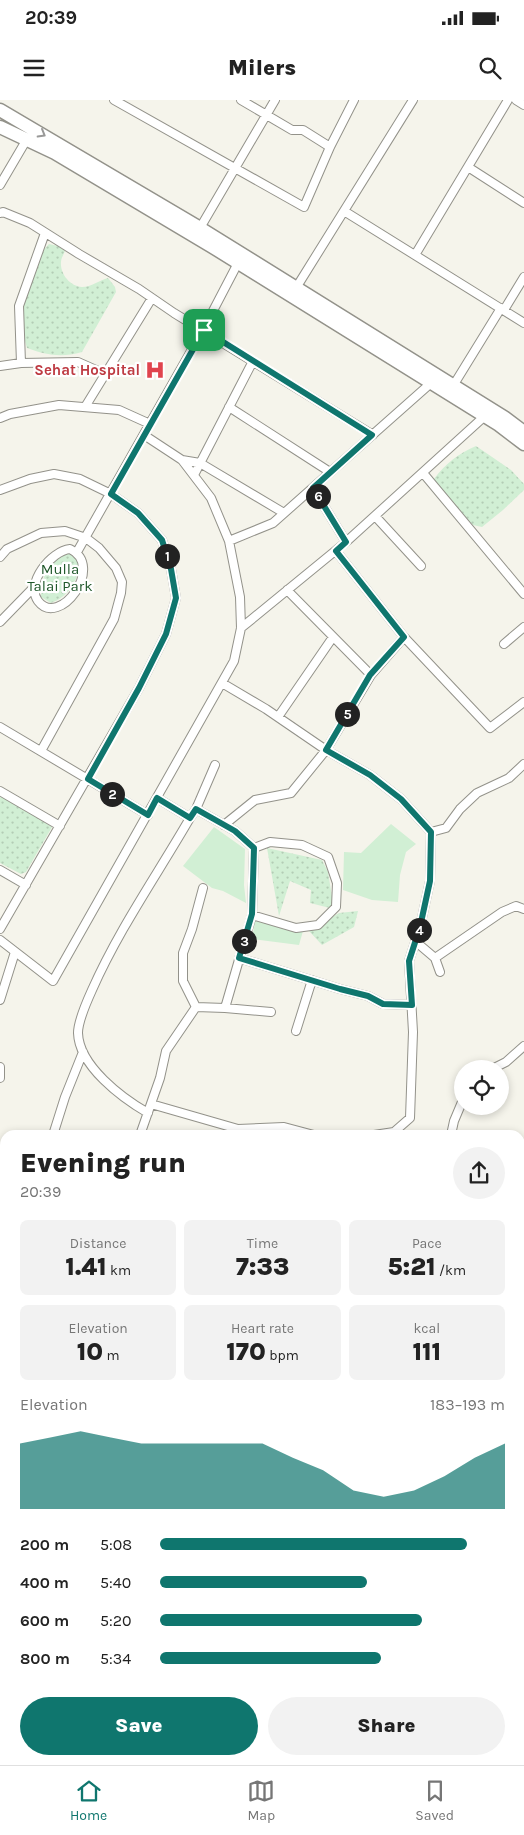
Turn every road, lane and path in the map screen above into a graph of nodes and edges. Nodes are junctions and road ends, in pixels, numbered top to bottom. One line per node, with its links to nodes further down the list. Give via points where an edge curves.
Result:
1 (114, 100): 14 (street)
2 (242, 100): 10 (street)
3 (275, 100): 10 (street)
4 (354, 100): 13 (street)
5 (413, 100): 18 (street)
6 (508, 100): 15 (street)
7 (516, 100): 8 (street)
8 (524, 105)
9 (0, 110): 20 (highway, one-way to 20)
10 (266, 115): 13 (street, via 292,130 303,130); 14 (street)
11 (3, 131): 12 (highway)
12 (27, 139): 16 (street); 23 (highway)
13 (330, 147): 14 (street, via 304,207)
14 (236, 167): 20 (street)
15 (468, 167): 17 (street); 22 (street)
16 (0, 186)
17 (524, 202)
18 (344, 211): 22 (street); 25 (street)
19 (0, 213): 21 (street, via 30,223)
20 (200, 228): 23 (highway)
21 (45, 233): 26 (street); 31 (street, via 20,306)
22 (415, 255): 27 (street)
23 (240, 260): 25 (highway); 29 (street); 34 (highway)
24 (524, 277): 27 (street)
25 (296, 288): 35 (highway)
26 (152, 298): 29 (street); 33 (street)
27 (502, 309): 28 (street); 35 (street)
28 (524, 323)
29 (204, 330): 30 (street); 40 (street)
30 (253, 361): 37 (street); 43 (street)
31 (21, 363): 32 (street); 33 (street, via 78,362)
32 (0, 366)
33 (105, 374): 36 (street)
34 (431, 384): 38 (highway); 43 (street)
35 (453, 386): 38 (highway)
36 (85, 407): 39 (street, via 59,405); 40 (street, via 119,410)
37 (230, 407): 46 (street); 47 (street)
38 (488, 413): 41 (highway); 44 (highway); 48 (street)
39 (0, 418)
40 (150, 424): 42 (street)
41 (524, 432)
42 (144, 435): 45 (street); 52 (street)
43 (372, 435): 47 (street)
44 (524, 444)
45 (182, 460): 46 (street); 49 (street)
46 (200, 463): 49 (street); 53 (street)
47 (330, 472): 50 (street)
48 (423, 473): 54 (street); 64 (street)
49 (194, 475): 56 (street, via 212,498)
50 (313, 488): 53 (street); 57 (street)
51 (0, 490): 52 (street, via 54,474 80,479)
52 (111, 494): 55 (street); 80 (street, via 138,513 162,540 176,598 166,634)
53 (284, 513): 56 (street, via 273,522)
54 (375, 516): 57 (street); 61 (street)
55 (86, 538): 59 (street); 60 (street, via 66,530 42,533 7,549); 77 (street, via 116,568 122,582 121,594 114,619)
56 (229, 541): 67 (street, via 240,597)
57 (346, 542): 58 (street)
58 (336, 551): 63 (street); 69 (street)
59 (78, 552): 62 (street, via 63,550 52,557); 62 (street, via 83,559 83,572 74,596 66,603 53,609 42,606 36,597)
60 (0, 558)
61 (421, 566)
62 (35, 586): 65 (street)
63 (287, 590): 67 (street); 68 (street)
64 (524, 594)
65 (0, 622)
66 (524, 627): 70 (street)
67 (241, 628): 72 (street, via 234,662)
68 (333, 637): 71 (street); 74 (street)
69 (404, 637): 71 (street); 73 (street, via 490,728)
70 (504, 644)
71 (370, 675): 76 (street)
72 (222, 683): 74 (street); 82 (street)
73 (524, 702)
74 (278, 717): 76 (street)
75 (0, 727): 77 (street)
76 (326, 750): 86 (street, via 291,793 255,800); 88 (street, via 370,775 401,799)
77 (42, 751): 80 (street)
78 (524, 764): 88 (street, via 509,778 477,792 446,828)
79 (215, 765): 83 (street)
80 (88, 779): 84 (street); 87 (street)
81 (0, 791): 87 (street)
82 (157, 798): 84 (street); 85 (street)
83 (196, 809): 85 (street); 86 (street)
84 (148, 815): 98 (street, via 53,981)
85 (190, 818): 110 (street, via 107,955 86,1003 78,1032)
86 (224, 825): 89 (street)
87 (60, 826): 91 (street)
88 (431, 832): 97 (street, via 430,881)
89 (254, 848): 94 (street); 94 (street, via 270,842 302,844 328,857 337,882 336,907 318,925 296,928)
90 (0, 870): 91 (street)
91 (26, 885): 95 (street)
92 (203, 888): 105 (street, via 183,954 183,981)
93 (524, 909): 100 (street, via 516,906 502,912)
94 (252, 914): 99 (street)
95 (0, 929)
96 (0, 940): 98 (street)
97 (415, 941): 100 (street); 104 (street, via 409,961)
98 (15, 952): 103 (street)
99 (239, 958): 102 (street); 106 (street)
100 (435, 958): 101 (street)
101 (440, 972)
102 (312, 980): 104 (street, via 368,996 383,1004); 108 (street)
103 (0, 1000)
104 (412, 1005): 120 (street, via 410,1118)
105 (196, 1007): 106 (street); 114 (street, via 166,1052)
106 (225, 1008): 107 (street)
107 (271, 1012)
108 (296, 1031)
109 (524, 1046): 111 (street)
110 (82, 1052): 115 (street, via 105,1082); 117 (street)
111 (508, 1060)
112 (0, 1067): 113 (street)
113 (0, 1078)
114 (151, 1104): 115 (street); 119 (street, via 238,1129 284,1127)
115 (148, 1113): 118 (street)
116 (457, 1115): 121 (street)
117 (54, 1130)
118 (142, 1130)
119 (295, 1130)
120 (396, 1130)
121 (452, 1130)

